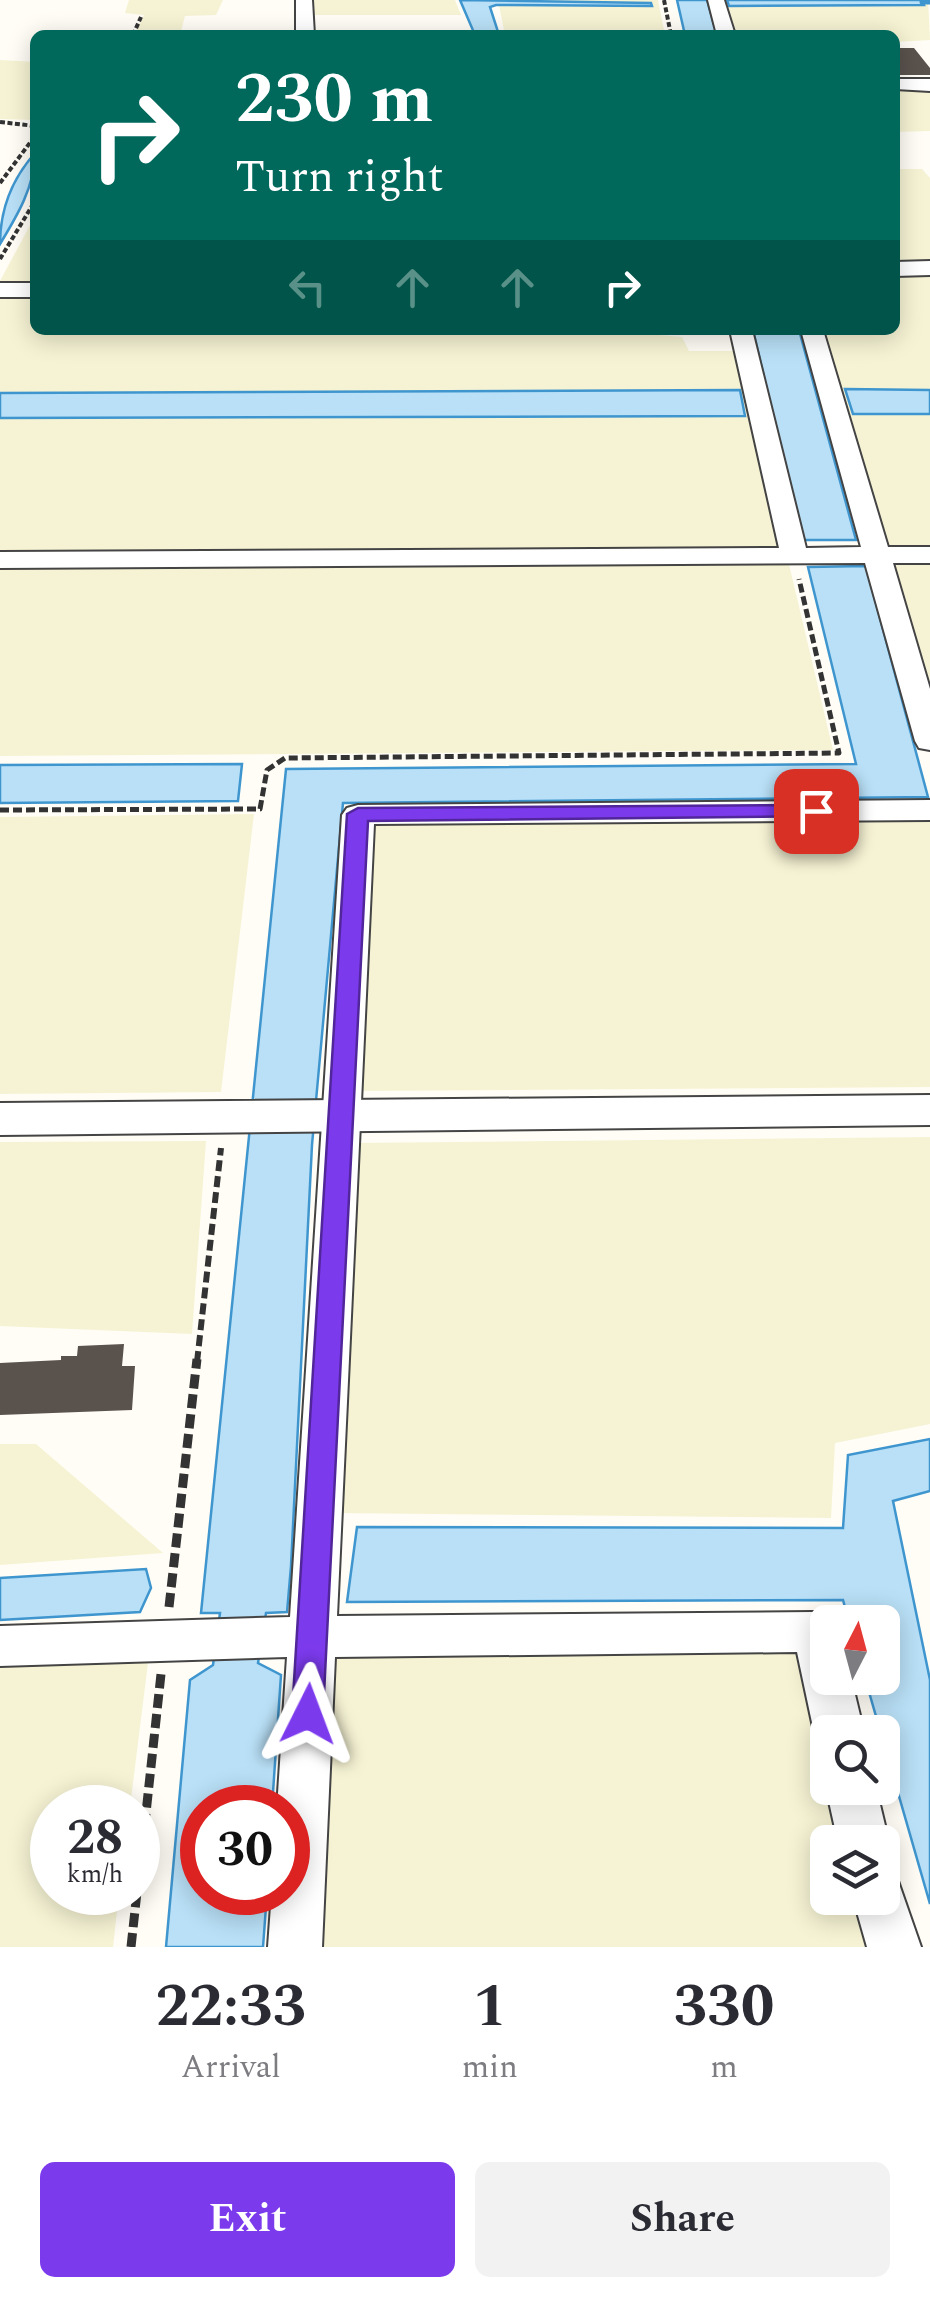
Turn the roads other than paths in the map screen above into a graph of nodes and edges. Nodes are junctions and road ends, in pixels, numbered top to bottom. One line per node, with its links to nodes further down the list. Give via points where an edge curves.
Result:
1 (304, 0): 3 (street)
2 (716, 0): 4 (street)
3 (305, 30)
4 (725, 30)
5 (900, 84): 6 (street)
6 (930, 86)
7 (930, 268): 8 (street)
8 (900, 269)
9 (0, 290): 10 (street)
10 (30, 290)
11 (742, 335): 13 (street)
12 (813, 335): 14 (street)
13 (797, 555): 14 (street); 16 (street)
14 (875, 555): 15 (street); 17 (street)
15 (930, 555)
16 (0, 560)
17 (930, 741)
18 (930, 810): 20 (street, via 358,814)
19 (930, 1110): 20 (street)
20 (339, 1116): 21 (street); 22 (street)
21 (0, 1119)
22 (294, 1637): 23 (street); 24 (street, via 813,1632); 26 (street)
23 (0, 1646)
24 (835, 1715)
25 (884, 1915): 27 (street)
26 (295, 1947)
27 (894, 1947)

